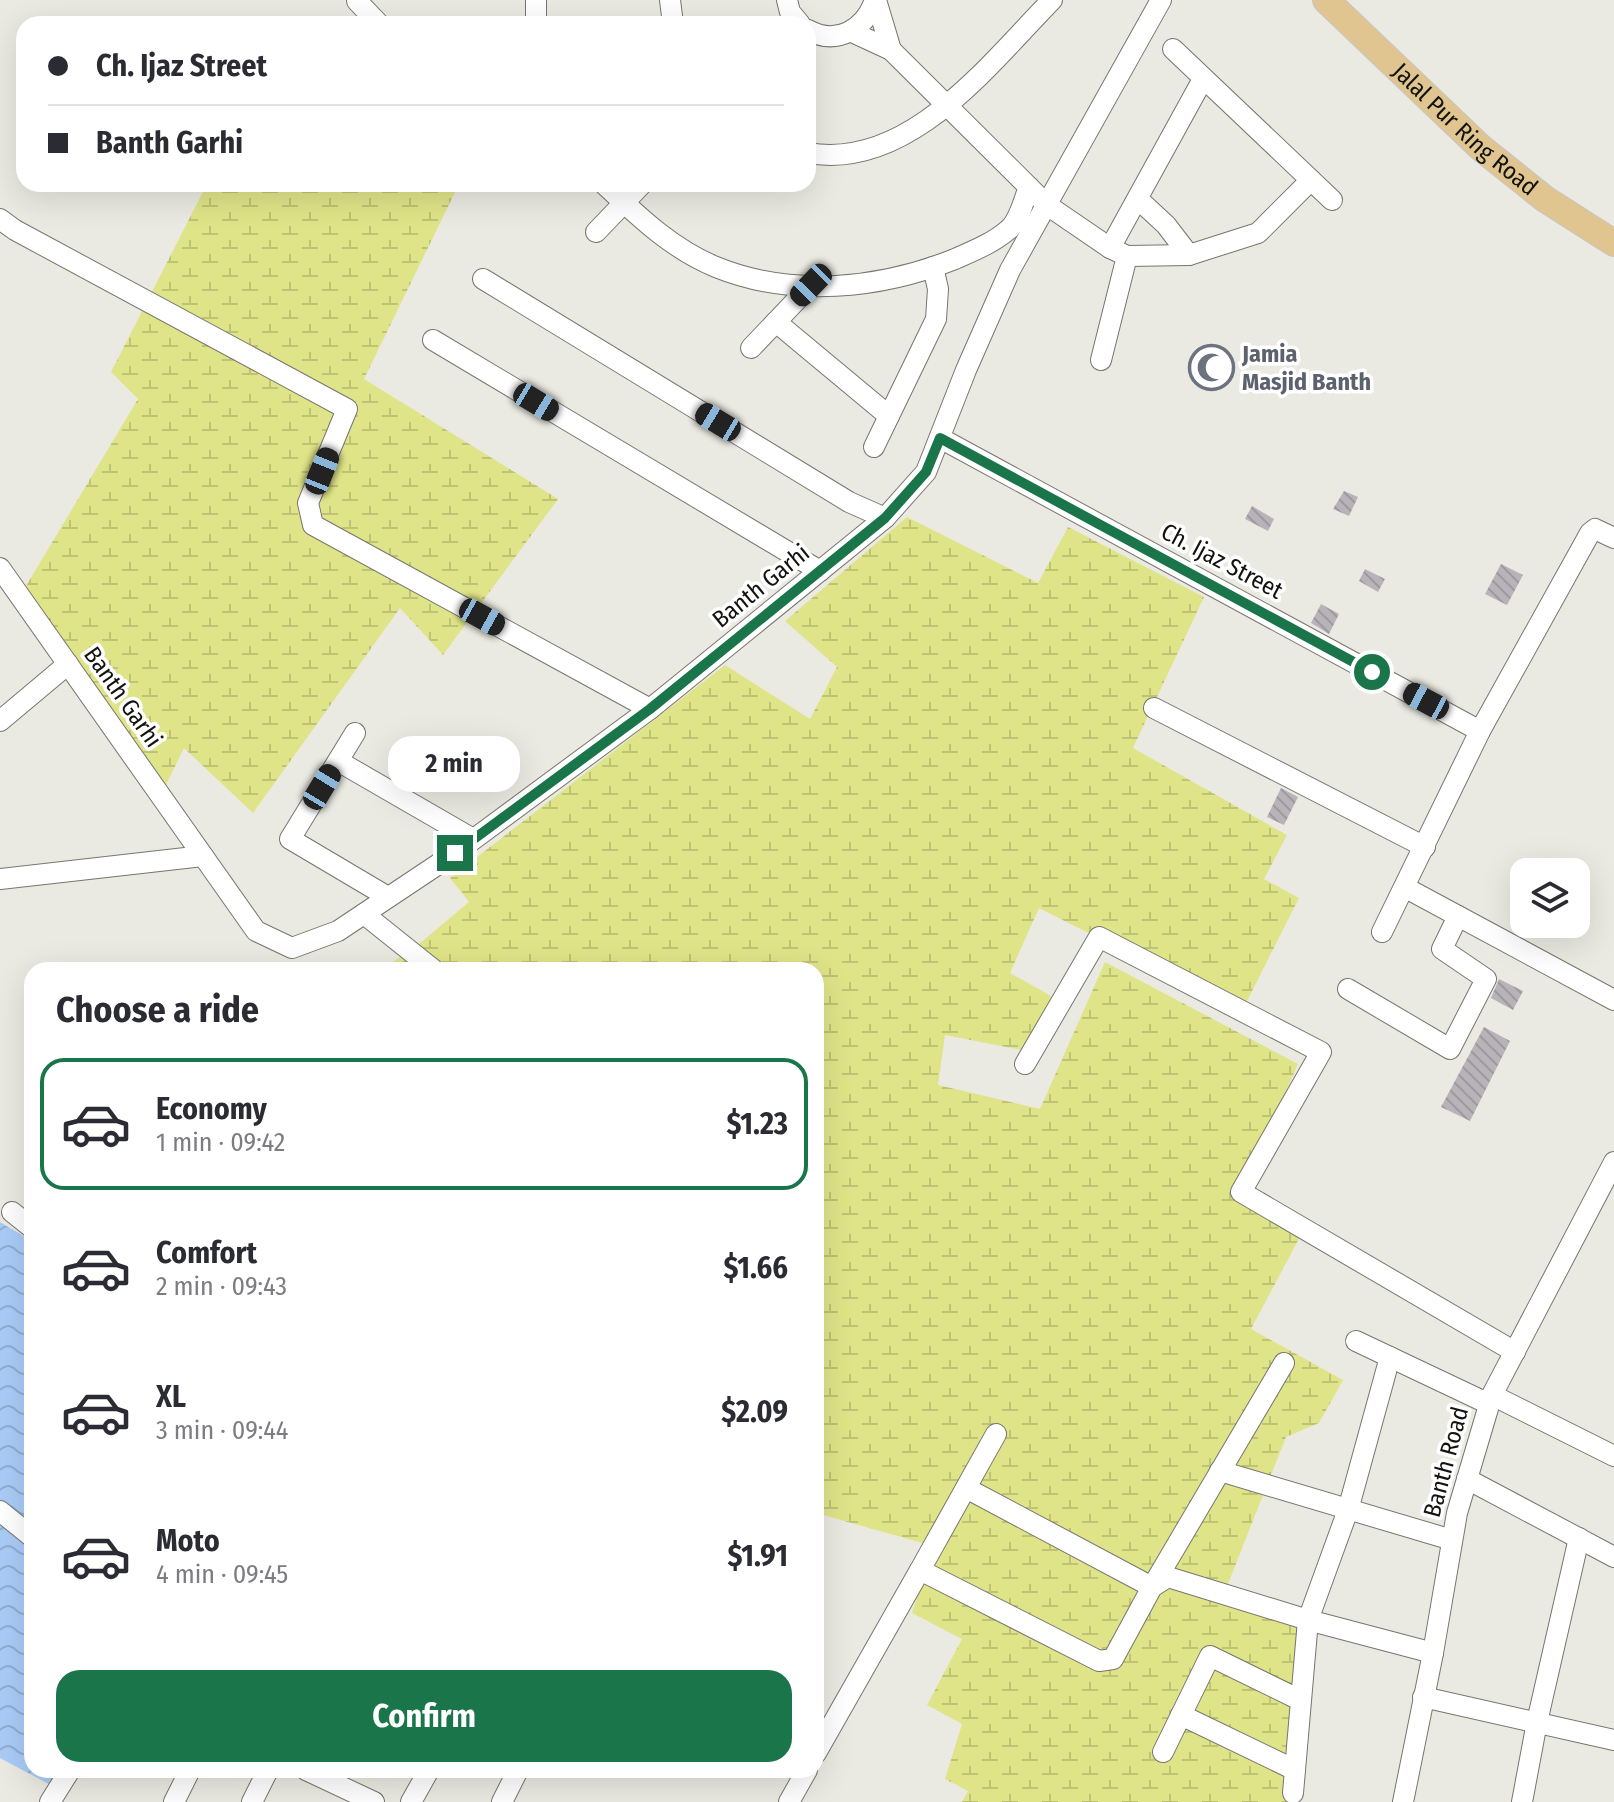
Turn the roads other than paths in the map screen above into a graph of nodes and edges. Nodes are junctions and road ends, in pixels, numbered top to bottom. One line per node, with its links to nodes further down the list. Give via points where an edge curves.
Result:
1 (876, 0): 7 (street); 10 (street)
2 (1052, 0): 12 (street)
3 (1161, 0): 21 (street, Banth Garhi)
4 (1326, 0): 24 (main road, Jalal Pur Ring Road, via 1480,147 1545,199)
5 (357, 1): 6 (street)
6 (371, 16)
7 (852, 32): 8 (street); 10 (street)
8 (816, 34)
9 (1173, 49): 11 (street)
10 (891, 50): 12 (street)
11 (1203, 79): 14 (street); 18 (street)
12 (949, 105): 13 (street, via 894,142 851,153); 15 (street)
13 (816, 154)
14 (1311, 180): 19 (street); 26 (street, via 1258,233)
15 (1029, 187): 21 (street); 27 (street, via 1011,229)
16 (612, 192): 20 (street)
17 (634, 192): 20 (street)
18 (1138, 199): 25 (street); 26 (street)
19 (1332, 200)
20 (624, 203): 23 (street); 29 (street, via 683,251 715,267 786,285)
21 (1047, 205): 25 (street); 35 (street, Banth Garhi, via 1010,270)
22 (0, 219): 43 (street, via 347,409 308,503 313,525)
23 (596, 232)
24 (1614, 243)
25 (1119, 252): 26 (street); 33 (street)
26 (1189, 255)
27 (933, 267): 29 (street, via 885,280); 34 (street, via 936,319)
28 (483, 279): 37 (street, via 849,502)
29 (811, 285): 30 (street)
30 (776, 322): 32 (street); 34 (street)
31 (433, 340): 40 (street)
32 (751, 348)
33 (1101, 360)
34 (889, 416): 36 (street)
35 (940, 438): 37 (street, Banth Garhi, via 926,472); 45 (street, Ch. Ijaz Street)
36 (874, 447)
37 (885, 518): 40 (street, Banth Garhi)
38 (1614, 538): 45 (street, via 1595,529 1590,533)
39 (0, 568): 41 (street, Banth Garhi)
40 (820, 571): 43 (street, Banth Garhi)
41 (68, 664): 44 (street); 50 (street, Banth Garhi)
42 (1154, 708): 49 (street)
43 (650, 709): 48 (street, Banth Garhi)
44 (0, 721)
45 (1480, 731): 49 (street)
46 (355, 733): 47 (street)
47 (338, 761): 48 (street); 53 (street, via 290,839)
48 (473, 839): 53 (street, Banth Garhi)
49 (1425, 847): 52 (street)
50 (203, 856): 51 (street); 54 (street, Banth Garhi, via 256,931 292,948 338,931)
51 (0, 879)
52 (1406, 888): 55 (street); 56 (street)
53 (388, 897): 54 (street, Banth Garhi)
54 (364, 914): 57 (street)
55 (1458, 916): 58 (street, via 1442,949 1486,979 1450,1049); 59 (street)
56 (1382, 932)
57 (424, 962)
58 (1348, 989)
59 (1614, 1000)
60 (1025, 1064): 65 (street, via 1099,937 1321,1052 1241,1192)
61 (1614, 1162): 65 (street, Banth Road)
62 (12, 1212): 63 (street)
63 (24, 1222)
64 (1356, 1341): 66 (street)
65 (1515, 1352): 68 (street, Banth Road)
66 (1390, 1357): 68 (street); 74 (street)
67 (1284, 1363): 71 (street)
68 (1491, 1399): 70 (street); 72 (street, Banth Road)
69 (996, 1434): 73 (street)
70 (1614, 1456)
71 (1220, 1471): 74 (street); 81 (street)
72 (1467, 1479): 77 (street); 78 (street, Banth Road)
73 (966, 1488): 80 (street); 81 (street)
74 (1348, 1510): 78 (street); 82 (street)
75 (0, 1511): 76 (street)
76 (24, 1530)
77 (1579, 1538): 79 (street); 87 (street)
78 (1452, 1540): 83 (street, Banth Road)
79 (1614, 1557)
80 (920, 1570): 81 (street, via 1099,1661 1113,1659); 88 (street)
81 (1152, 1587): 82 (street, via 1168,1577)
82 (1308, 1620): 83 (street); 85 (street)
83 (1433, 1653): 84 (street, Banth Road)
84 (1423, 1697): 87 (street); 107 (street, Banth Road)
85 (1300, 1700): 86 (street, via 1210,1656); 91 (street)
86 (1181, 1715): 90 (street); 91 (street)
87 (1537, 1722): 89 (street); 108 (street)
88 (824, 1739)
89 (1614, 1740)
90 (1163, 1752)
91 (1295, 1770): 99 (street)
92 (65, 1778): 100 (street)
93 (186, 1778): 101 (street)
94 (264, 1778): 102 (street)
95 (342, 1778): 103 (street)
96 (424, 1778): 104 (street)
97 (514, 1778): 105 (street)
98 (802, 1778): 106 (street)
99 (1293, 1793)
100 (50, 1802)
101 (174, 1802)
102 (252, 1802)
103 (374, 1802)
104 (411, 1802)
105 (502, 1802)
106 (789, 1802)
107 (1403, 1802)
108 (1522, 1802)

